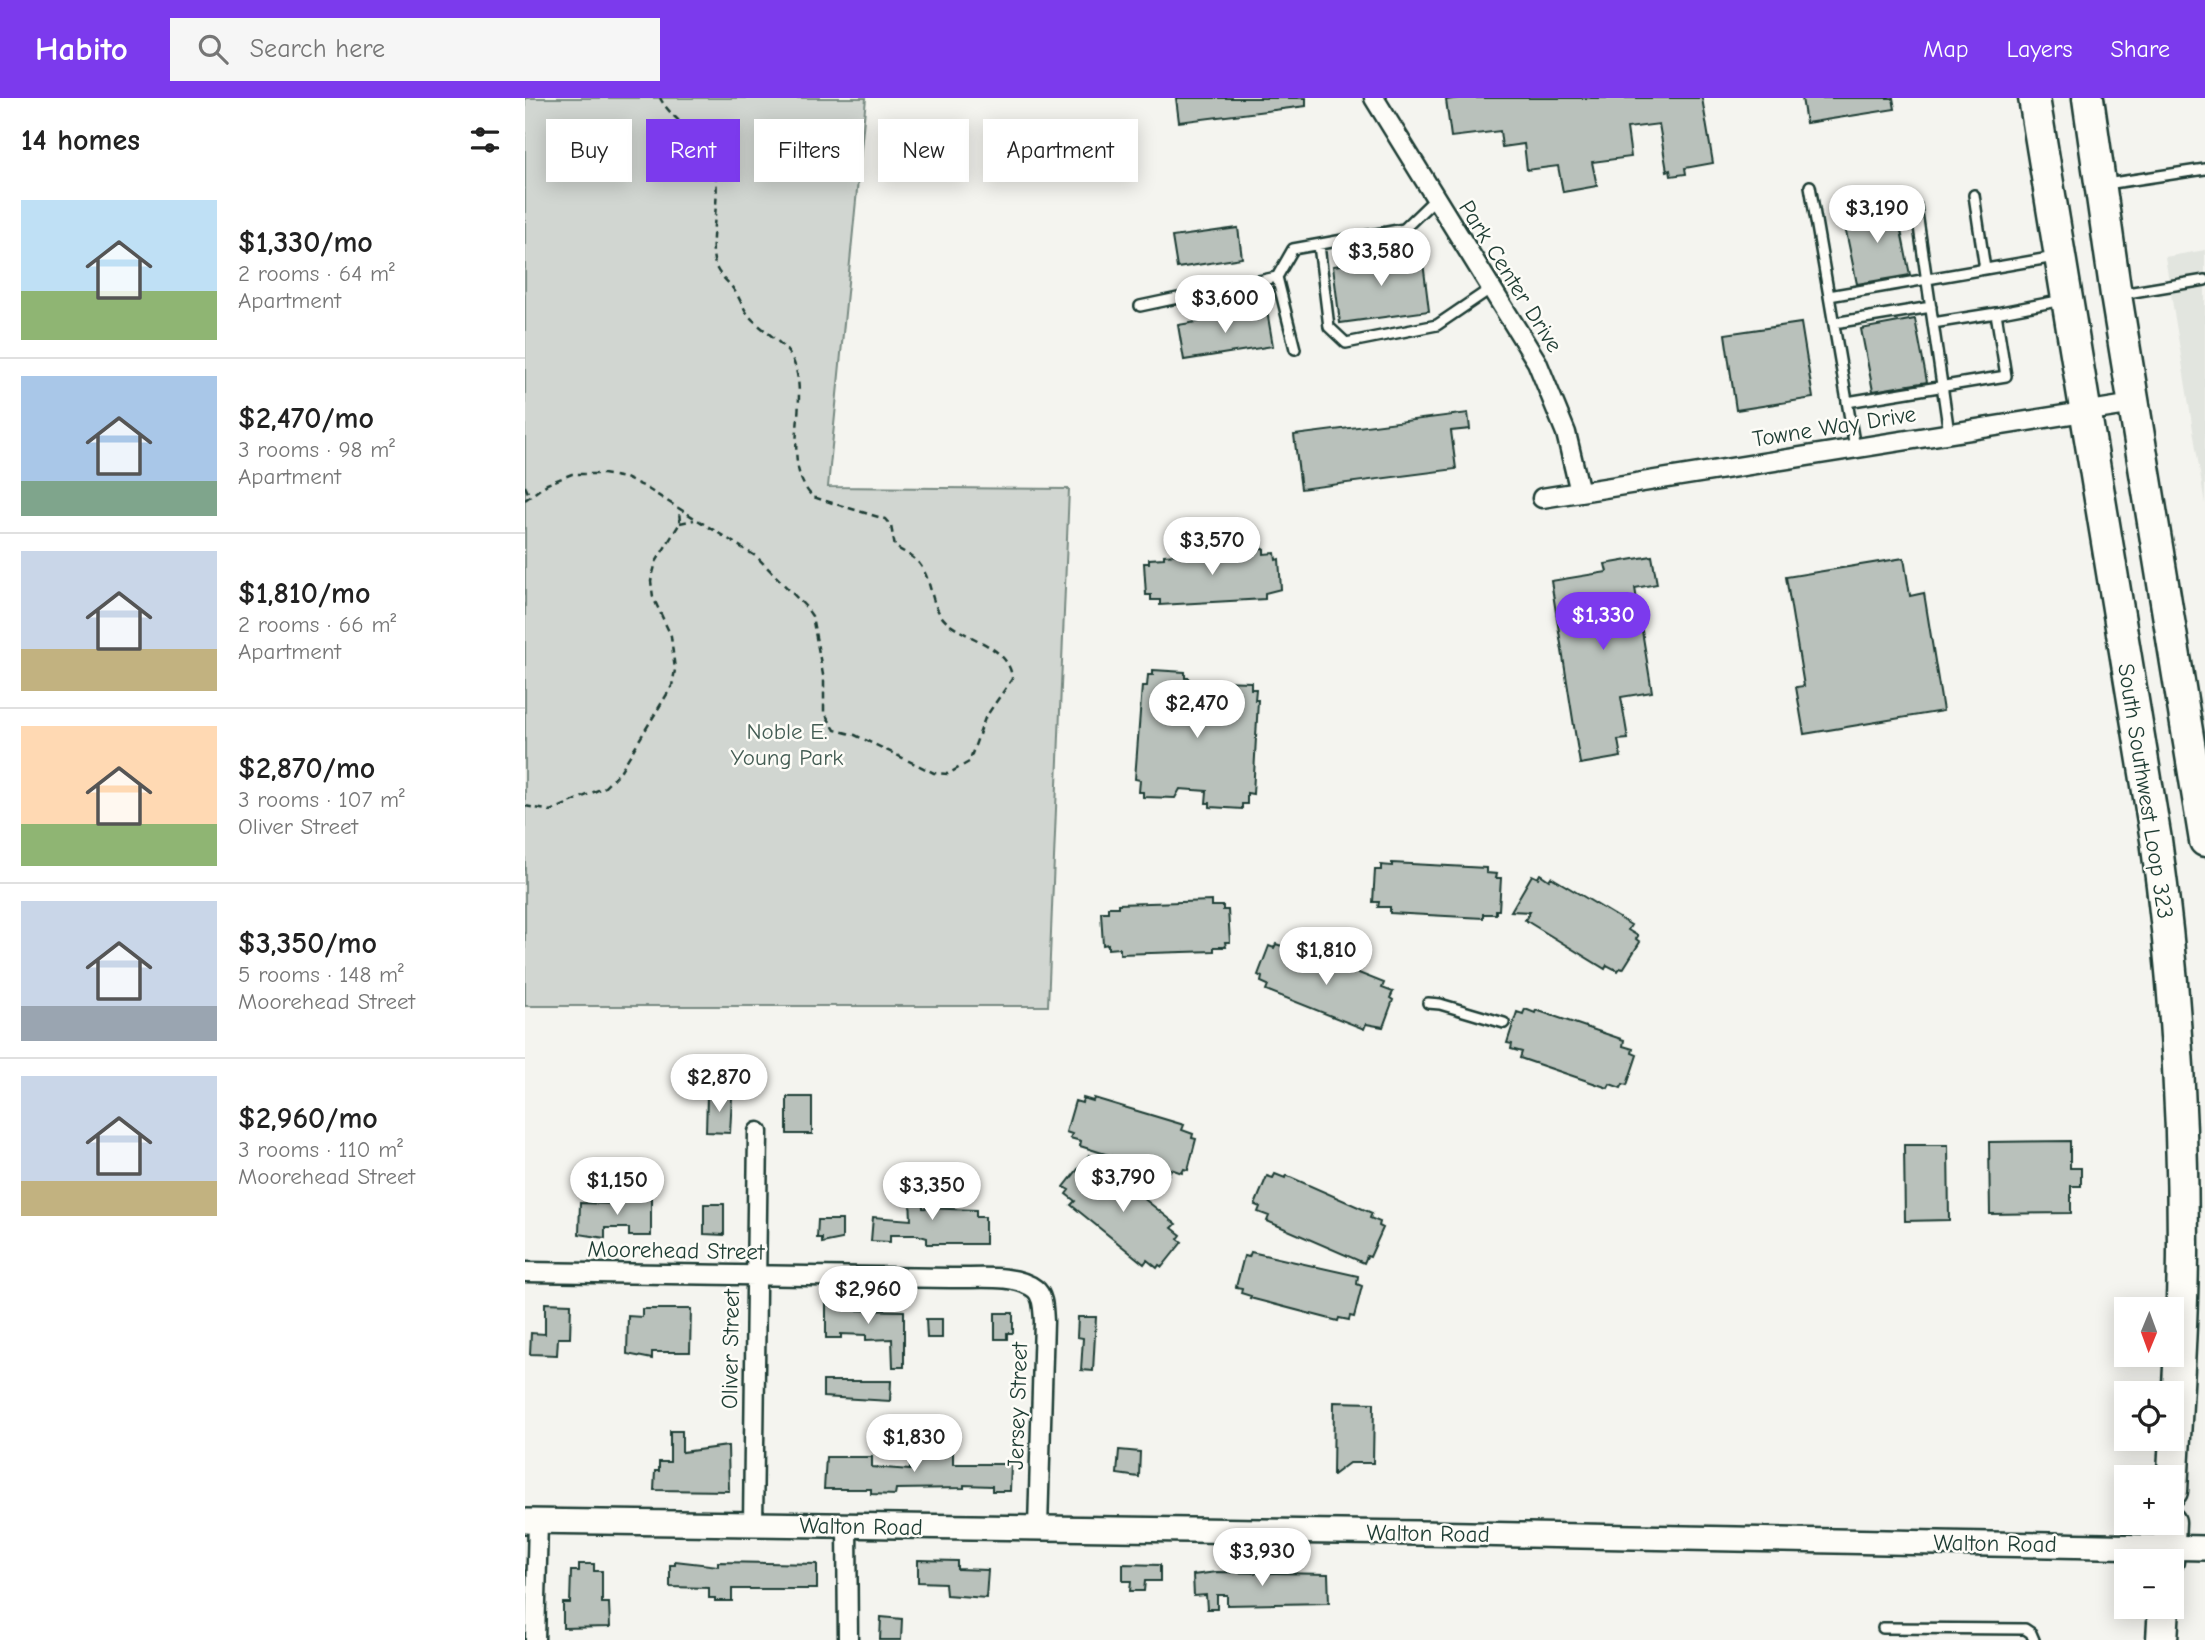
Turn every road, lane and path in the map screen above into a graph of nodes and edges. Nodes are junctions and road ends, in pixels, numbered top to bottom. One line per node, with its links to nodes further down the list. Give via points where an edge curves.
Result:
1 (660, 98): 39 (path, via 667,110 697,134 715,169 717,269 748,314 794,363 800,407 798,474 804,488 813,497 885,519 895,547 920,565 939,613 949,624 993,649 1011,672 1007,689 985,718 969,762 948,774 934,773 835,730 824,712 824,680 812,616 757,556)
2 (1374, 98): 9 (street, Park Center Drive)
3 (2034, 98): 12 (highway, South Southwest Loop 323)
4 (2090, 104): 6 (highway)
5 (2205, 169): 6 (lane)
6 (2100, 185): 18 (highway)
7 (1810, 186): 19 (lane)
8 (1974, 195): 13 (lane)
9 (1435, 199): 11 (lane, via 1404,229); 17 (street, Park Center Drive)
10 (1916, 206): 15 (lane)
11 (1319, 245): 14 (lane, via 1293,249); 17 (lane, via 1329,327 1346,343 1437,325)
12 (2060, 256): 13 (lane); 20 (highway, South Southwest Loop 323)
13 (1985, 269): 15 (lane)
14 (1277, 276): 21 (lane); 26 (lane)
15 (1927, 279): 19 (lane); 22 (lane)
16 (2205, 281): 18 (lane)
17 (1490, 289): 34 (street, Park Center Drive, via 1546,381 1566,433)
18 (2116, 295): 29 (highway)
19 (1829, 296): 24 (lane)
20 (2067, 300): 23 (lane); 30 (highway, South Southwest Loop 323)
21 (1140, 306)
22 (1931, 307): 24 (lane); 25 (lane)
23 (1996, 313): 25 (lane); 27 (lane, via 2006,376)
24 (1834, 323): 28 (lane)
25 (1933, 323): 27 (lane)
26 (1296, 349)
27 (1942, 387): 28 (lane); 31 (lane)
28 (1847, 402): 32 (lane)
29 (2134, 404): 30 (street, Towne Way Drive); 41 (highway)
30 (2085, 412): 31 (street, Towne Way Drive); 50 (highway, South Southwest Loop 323, via 2156,840 2175,1014 2183,1248)
31 (1949, 433): 32 (street, Towne Way Drive)
32 (1855, 448): 34 (street, Towne Way Drive)
33 (525, 485): 35 (path)
34 (1580, 492): 36 (street, Towne Way Drive)
35 (530, 497): 37 (path); 38 (path, via 572,474 603,474 634,482)
36 (1542, 498)
37 (525, 500)
38 (679, 509): 39 (path); 40 (path)
39 (695, 519): 40 (path)
40 (680, 523): 42 (path, via 656,562 651,581 653,597 671,636 675,670 671,686 621,770 605,787 551,811)
41 (2199, 768): 43 (highway)
42 (525, 806)
43 (2205, 841)
44 (1428, 1003): 45 (lane)
45 (1504, 1023)
46 (758, 1132): 48 (street, Oliver Street)
47 (525, 1272): 48 (street, Moorehead Street)
48 (756, 1276): 49 (street, Moorehead Street, via 1013,1280); 52 (street, Oliver Street)
49 (1035, 1289): 54 (street, Jersey Street, via 1042,1300 1044,1321)
50 (2173, 1465)
51 (531, 1521): 52 (street, Walton Road); 59 (street)
52 (753, 1524): 53 (street, Walton Road)
53 (847, 1526): 54 (street, Walton Road); 60 (street)
54 (1038, 1527): 55 (street, Walton Road)
55 (2169, 1543): 56 (street, Walton Road)
56 (2205, 1548)
57 (2163, 1619): 62 (highway)
58 (1883, 1628): 61 (lane, via 2025,1629)
59 (535, 1640)
60 (848, 1640)
61 (2034, 1640)
62 (2162, 1640)

